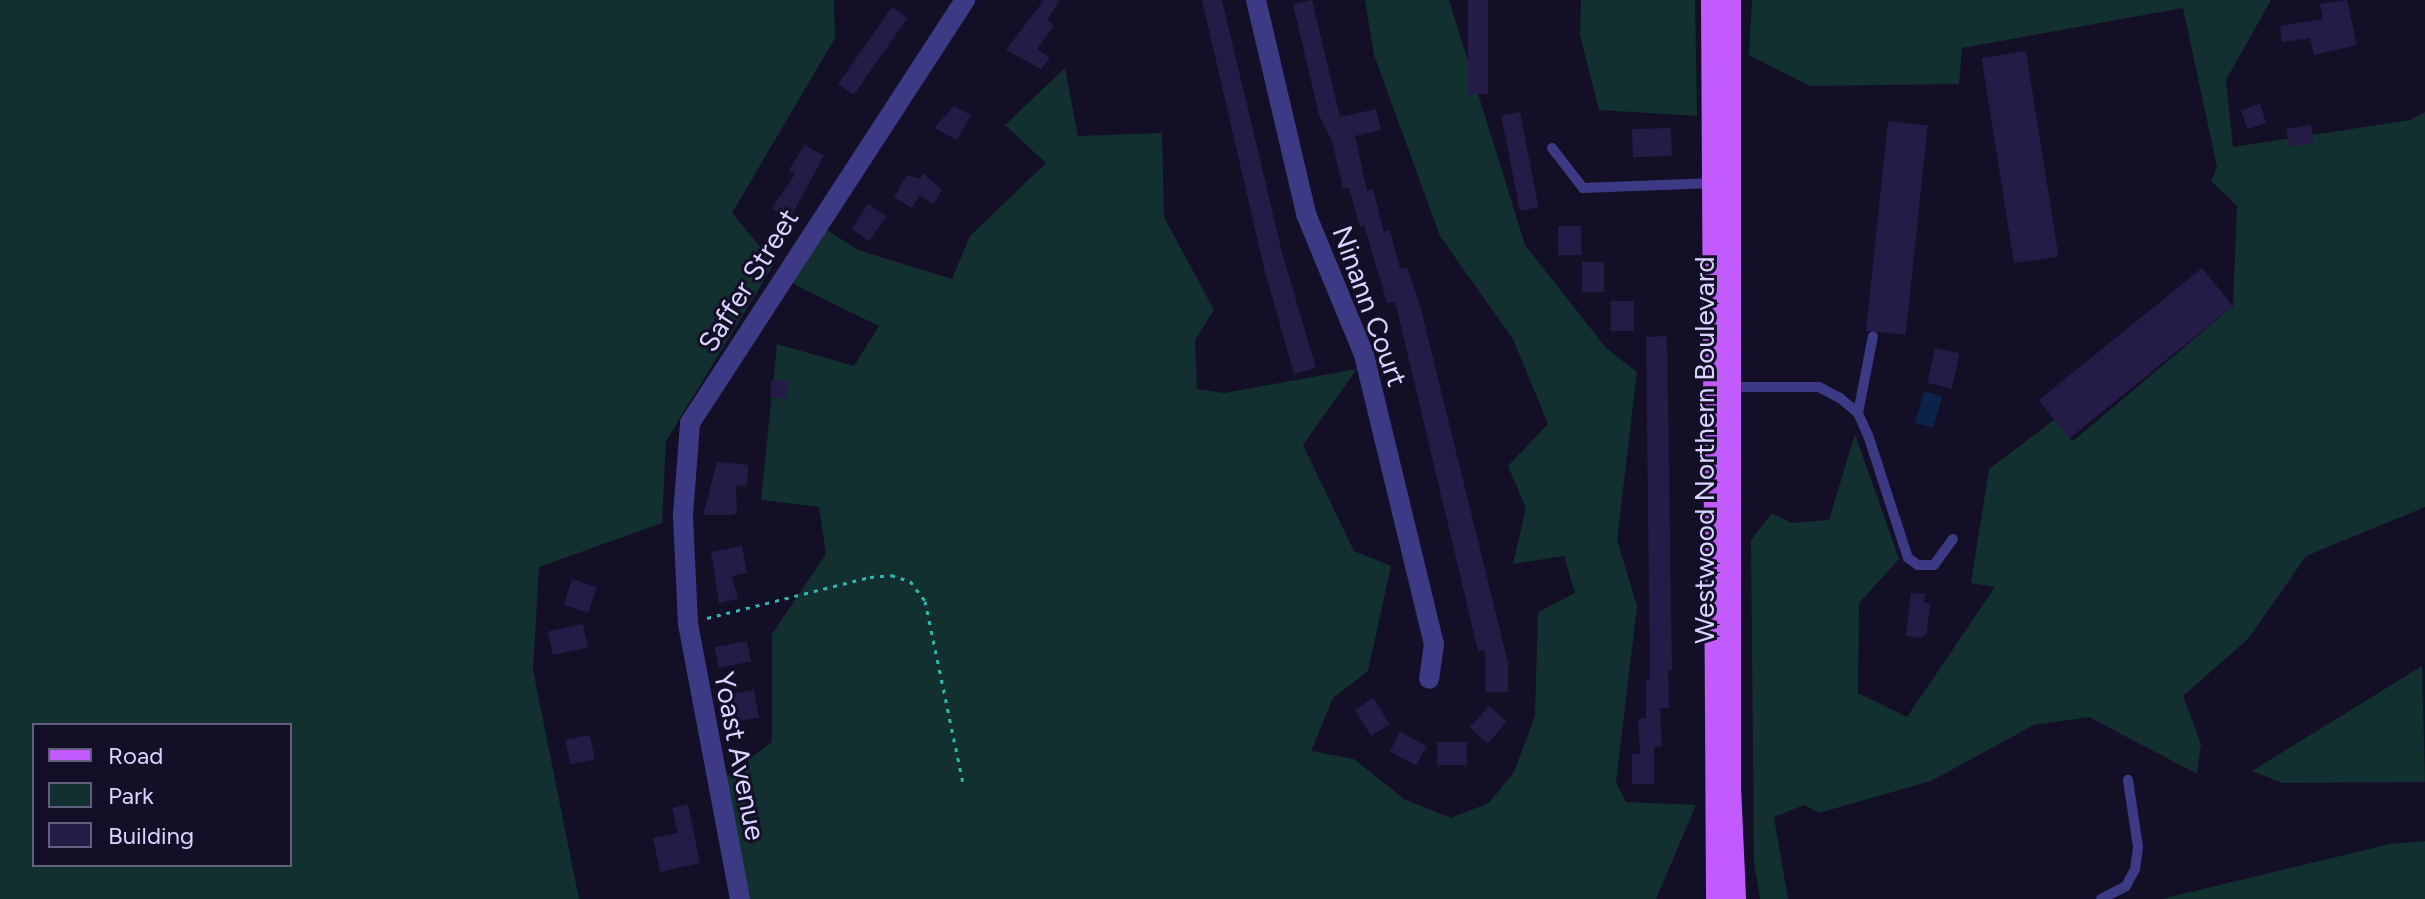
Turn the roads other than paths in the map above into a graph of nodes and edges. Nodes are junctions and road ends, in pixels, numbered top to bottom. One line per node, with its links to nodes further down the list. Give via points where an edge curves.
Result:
1 (965, 0): 11 (street, Saffer Street, via 697,405 690,423 683,515)
2 (1256, 0): 12 (street, Ninann Court, via 1306,214 1364,355 1434,644)
3 (1711, 0): 6 (main road, Westwood Northern Boulevard)
4 (1731, 0): 6 (main road, Westwood Northern Boulevard)
5 (1552, 148): 6 (lane, via 1583,188)
6 (1721, 183): 8 (main road, Westwood Northern Boulevard)
7 (1873, 336): 9 (lane)
8 (1722, 387): 9 (lane, via 1819,387); 15 (main road, Westwood Northern Boulevard); 16 (main road, Westwood Northern Boulevard)
9 (1858, 413): 10 (lane, via 1908,558 1918,565 1934,565)
10 (1953, 539)
11 (688, 623): 14 (street, Yoast Avenue)
12 (1429, 679)
13 (2128, 780): 17 (lane, via 2138,847 2135,869 2126,886)
14 (740, 899)
15 (1716, 899)
16 (1736, 899)
17 (2101, 899)

